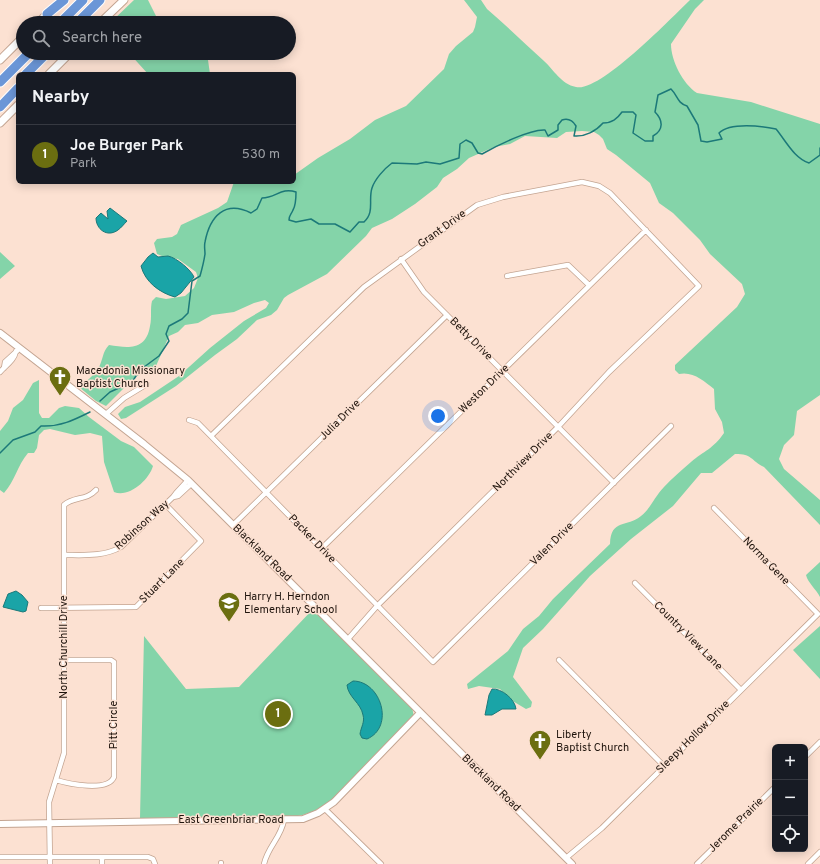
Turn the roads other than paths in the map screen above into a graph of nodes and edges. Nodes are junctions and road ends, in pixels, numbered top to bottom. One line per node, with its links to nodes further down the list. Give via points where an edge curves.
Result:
1 (61, 0): 6 (main road)
2 (64, 0): 6 (highway)
3 (83, 0): 7 (highway)
4 (100, 0): 8 (highway)
5 (124, 0): 9 (main road)
6 (47, 14)
7 (67, 16)
8 (84, 16)
9 (107, 16)
10 (16, 45): 11 (main road)
11 (0, 60)
12 (22, 60): 19 (highway)
13 (40, 60): 16 (highway)
14 (44, 60): 17 (highway)
15 (63, 60): 18 (main road)
16 (28, 72)
17 (33, 72)
18 (51, 72)
19 (0, 82)
20 (16, 84): 22 (highway)
21 (16, 90): 23 (highway)
22 (0, 100)
23 (0, 107)
24 (16, 107): 25 (main road)
25 (0, 123)
26 (646, 230): 27 (street, Grant Drive, via 604,188 582,182 484,202 462,214); 29 (street, Weston Drive); 30 (street, Grant Drive)
27 (401, 259): 31 (street, Betty Drive, via 424,292); 41 (street, Grant Drive, via 364,287)
28 (506, 276): 29 (street, via 568,265)
29 (589, 285): 34 (street, Weston Drive)
30 (699, 286): 40 (street, Northview Drive, via 608,372)
31 (447, 315): 34 (street, Betty Drive); 45 (street, Julia Drive)
32 (0, 333): 33 (street, Blackland Road)
33 (18, 349): 35 (street, via 15,357); 37 (street, Blackland Road)
34 (502, 371): 40 (street, Betty Drive); 49 (street, Weston Drive)
35 (0, 372)
36 (147, 384): 37 (street, via 124,398)
37 (106, 414): 42 (street, Blackland Road)
38 (188, 420): 41 (street, Packer Drive, via 198,423)
39 (671, 426): 43 (street, Valen Drive)
40 (558, 427): 43 (street, Betty Drive); 52 (street, Northview Drive)
41 (211, 436): 45 (street, Packer Drive)
42 (189, 482): 46 (street, Robinson Way, via 178,496 173,497); 48 (street, Blackland Road)
43 (614, 482): 59 (street, Valen Drive)
44 (96, 490): 50 (street, North Churchill Drive, via 90,497 64,505)
45 (267, 492): 48 (street, Julia Drive); 49 (street, Packer Drive)
46 (166, 505): 50 (street, Robinson Way, via 121,547 111,553); 54 (street, Stuart Lane, via 201,541 141,602 136,607 128,608)
47 (714, 508): 55 (street, Norma Gene)
48 (233, 525): 56 (street, Blackland Road)
49 (322, 548): 52 (street, Packer Drive)
50 (64, 555): 54 (street, North Churchill Drive)
51 (635, 583): 60 (street, Country View Lane)
52 (377, 606): 56 (street, Northview Drive); 59 (street, Packer Drive)
53 (42, 608): 54 (street, Stuart Lane)
54 (64, 608): 57 (street, North Churchill Drive)
55 (818, 614): 60 (street, Sleepy Hollow Drive)
56 (348, 640): 61 (street, Blackland Road)
57 (64, 660): 65 (street, North Churchill Drive, via 64,753); 65 (street, Pitt Circle, via 114,662 114,777 106,785 74,785)
58 (559, 660): 64 (street)
59 (433, 662)
60 (741, 690): 64 (street, Sleepy Hollow Drive)
61 (420, 713): 67 (street, East Greenbriar Road); 75 (street, Blackland Road)
62 (820, 742): 63 (street)
63 (808, 754)
64 (664, 766): 75 (street, Sleepy Hollow Drive, via 602,828)
65 (56, 780): 69 (street, North Churchill Drive, via 50,802)
66 (772, 790): 82 (street, Jerome Prairie)
67 (325, 809): 68 (street, East Greenbriar Road, via 303,819); 80 (street)
68 (284, 820): 69 (street, East Greenbriar Road); 79 (street, via 282,831 267,851)
69 (50, 823): 70 (street, East Greenbriar Road); 73 (street, North Churchill Drive)
70 (0, 824)
71 (820, 852): 83 (street)
72 (0, 857): 73 (street)
73 (50, 857): 74 (street); 77 (street, North Churchill Drive)
74 (102, 857): 76 (street, via 148,857); 78 (street)
75 (566, 858): 81 (street, Blackland Road)
76 (155, 862)
77 (50, 864)
78 (102, 864)
79 (264, 864)
80 (381, 864)
81 (572, 864)
82 (697, 864)
83 (808, 864)

